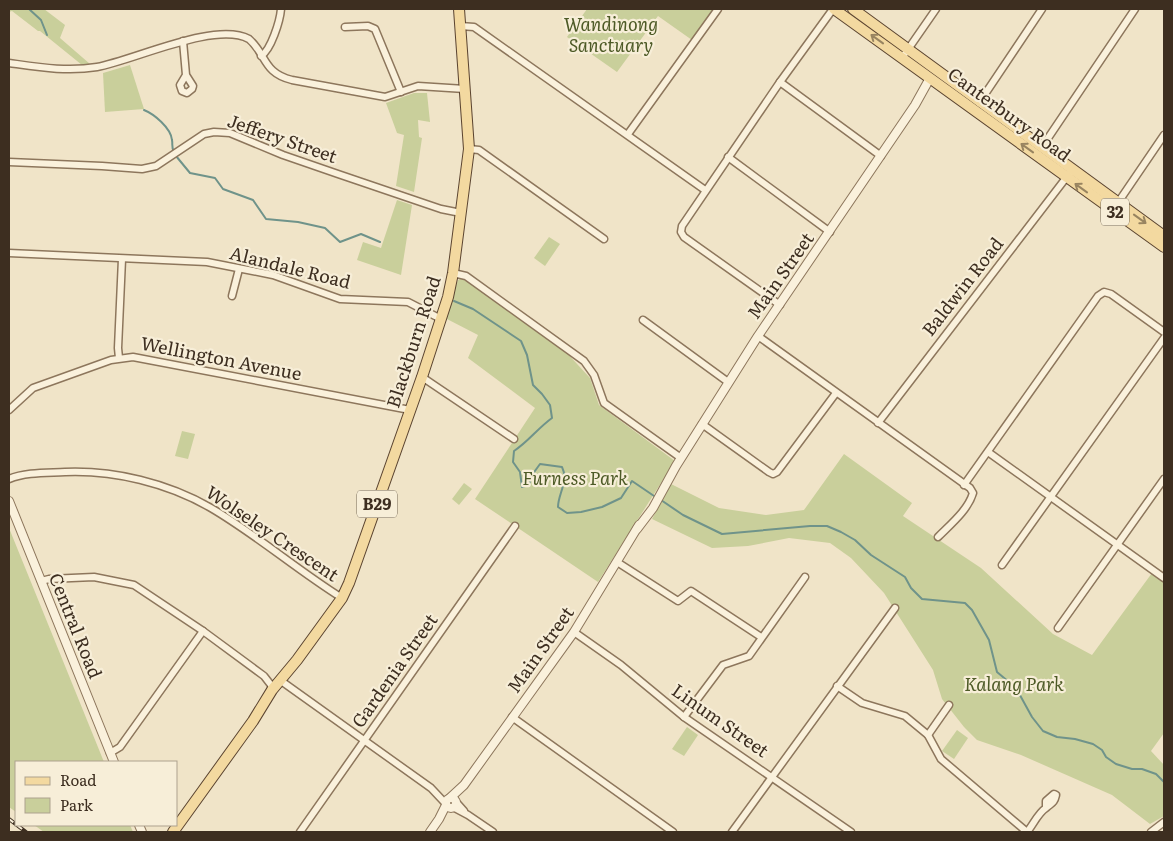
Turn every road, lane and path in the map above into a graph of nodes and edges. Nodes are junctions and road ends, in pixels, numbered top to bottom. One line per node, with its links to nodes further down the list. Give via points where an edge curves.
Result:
1 (281, 9): 13 (street, via 268,50)
2 (459, 9): 9 (main road, Blackburn Road / B29)
3 (718, 9): 21 (street)
4 (834, 9): 12 (main road, Canterbury Road / 32, one-way to 4); 17 (street)
5 (854, 9): 12 (main road, Canterbury Road / 32)
6 (936, 9): 12 (street)
7 (1042, 9): 20 (street)
8 (1135, 9): 23 (street)
9 (460, 26): 18 (main road, Blackburn Road / B29); 21 (street, via 474,28)
10 (344, 27): 19 (street, via 368,26 375,29)
11 (182, 41): 13 (street, via 206,36 242,36 252,41); 14 (street, via 96,67 66,70); 15 (street)
12 (905, 54): 16 (main road, Canterbury Road / 32)
13 (261, 56): 19 (street, via 278,76 292,80 381,97)
14 (9, 63)
15 (186, 75)
16 (935, 77): 20 (main road, Canterbury Road / 32); 25 (street, Main Street)
17 (780, 82): 25 (street); 26 (street)
18 (465, 89): 19 (street, via 418,86); 24 (main road, Blackburn Road / B29)
19 (401, 92)
20 (977, 106): 23 (main road, Canterbury Road / 32); 28 (main road, Canterbury Road / 32, one-way to 20)
21 (628, 134): 29 (street)
22 (1164, 137): 30 (street)
23 (1042, 147): 28 (main road, Canterbury Road / 32)
24 (469, 149): 31 (main road, Blackburn Road / B29); 34 (street, via 479,150)
25 (881, 156): 32 (street, Main Street)
26 (728, 158): 29 (street); 32 (street)
27 (9, 162): 31 (street, Jeffery Street, via 142,169 156,166 204,134 214,132 230,134 440,209)
28 (1069, 173): 30 (main road, Canterbury Road / 32); 53 (street, Baldwin Road)
29 (705, 190): 41 (street, via 682,226 684,237)
30 (1115, 206): 33 (main road, Canterbury Road / 32, one-way to 33); 35 (main road, Canterbury Road / 32)
31 (461, 213): 39 (main road, Blackburn Road / B29)
32 (830, 232): 41 (street, Main Street)
33 (1164, 236)
34 (604, 239)
35 (1164, 247)
36 (9, 253): 37 (street, Alandale Road)
37 (122, 259): 38 (street, Alandale Road, via 207,262); 47 (street)
38 (239, 270): 40 (street); 42 (street, Alandale Road, via 272,275 340,299 408,302)
39 (453, 273): 42 (main road, Blackburn Road / B29); 57 (street, via 466,276 584,361 594,375 604,403)
40 (232, 296)
41 (780, 306): 45 (street, Main Street)
42 (441, 319): 48 (main road, Blackburn Road / B29)
43 (642, 320): 49 (street)
44 (1164, 332): 56 (street, via 1112,294 1104,292 1098,296)
45 (758, 336): 49 (street, Main Street); 50 (street)
46 (1164, 338): 61 (street)
47 (119, 358): 51 (street, Wellington Avenue, via 33,388); 52 (street, Wellington Avenue, via 133,357)
48 (422, 377): 52 (main road, Blackburn Road / B29); 55 (street)
49 (728, 382): 54 (street, Main Street)
50 (836, 393): 53 (street); 54 (street, via 773,474)
51 (9, 410)
52 (410, 410): 71 (main road, Blackburn Road / B29)
53 (878, 423): 60 (street)
54 (702, 424): 57 (street, Main Street)
55 (514, 439)
56 (988, 452): 60 (street); 61 (street)
57 (681, 458): 66 (street, Main Street)
58 (9, 479): 71 (street, Wolseley Crescent, via 39,473 78,472 123,476 167,488 209,507)
59 (1164, 479): 65 (street)
60 (964, 485): 64 (street, via 973,493 971,499)
61 (1050, 497): 65 (street); 67 (street)
62 (9, 501): 70 (street, Central Road)
63 (515, 526): 84 (street, Gardenia Street)
64 (938, 537)
65 (1117, 544): 69 (street); 73 (street)
66 (617, 562): 75 (street, Main Street); 76 (street, via 678,602 691,591)
67 (1002, 565)
68 (805, 577): 76 (street)
69 (1164, 578)
70 (40, 581): 74 (street, via 94,577 134,585); 85 (street, Central Road)
71 (342, 598): 78 (main road, Blackburn Road / B29)
72 (895, 608): 79 (street)
73 (1058, 628)
74 (203, 631): 77 (street); 85 (street, via 120,747)
75 (574, 632): 81 (street, Main Street); 82 (street, Linum Street, via 621,665)
76 (761, 637): 82 (street, via 749,656 724,665)
77 (264, 676): 78 (street); 78 (street, via 271,684)
78 (279, 683): 84 (street); 91 (main road, Blackburn Road / B29)
79 (837, 686): 83 (street, via 862,703 905,716); 87 (street)
80 (949, 705): 83 (street)
81 (512, 717): 88 (street, Main Street); 95 (street)
82 (684, 717): 87 (street, Linum Street)
83 (928, 735): 98 (street, via 941,759)
84 (365, 741): 88 (street); 92 (street, Gardenia Street)
85 (110, 753): 86 (street, Central Road)
86 (114, 761)
87 (772, 776): 96 (street); 97 (street, Linum Street)
88 (451, 803): 93 (street, Main Street); 94 (street)
89 (1046, 807): 98 (street)
90 (1164, 822): 99 (street)
91 (174, 832)
92 (300, 832)
93 (430, 832)
94 (493, 832)
95 (673, 832)
96 (732, 832)
97 (851, 832)
98 (1027, 832)
99 (1151, 832)

